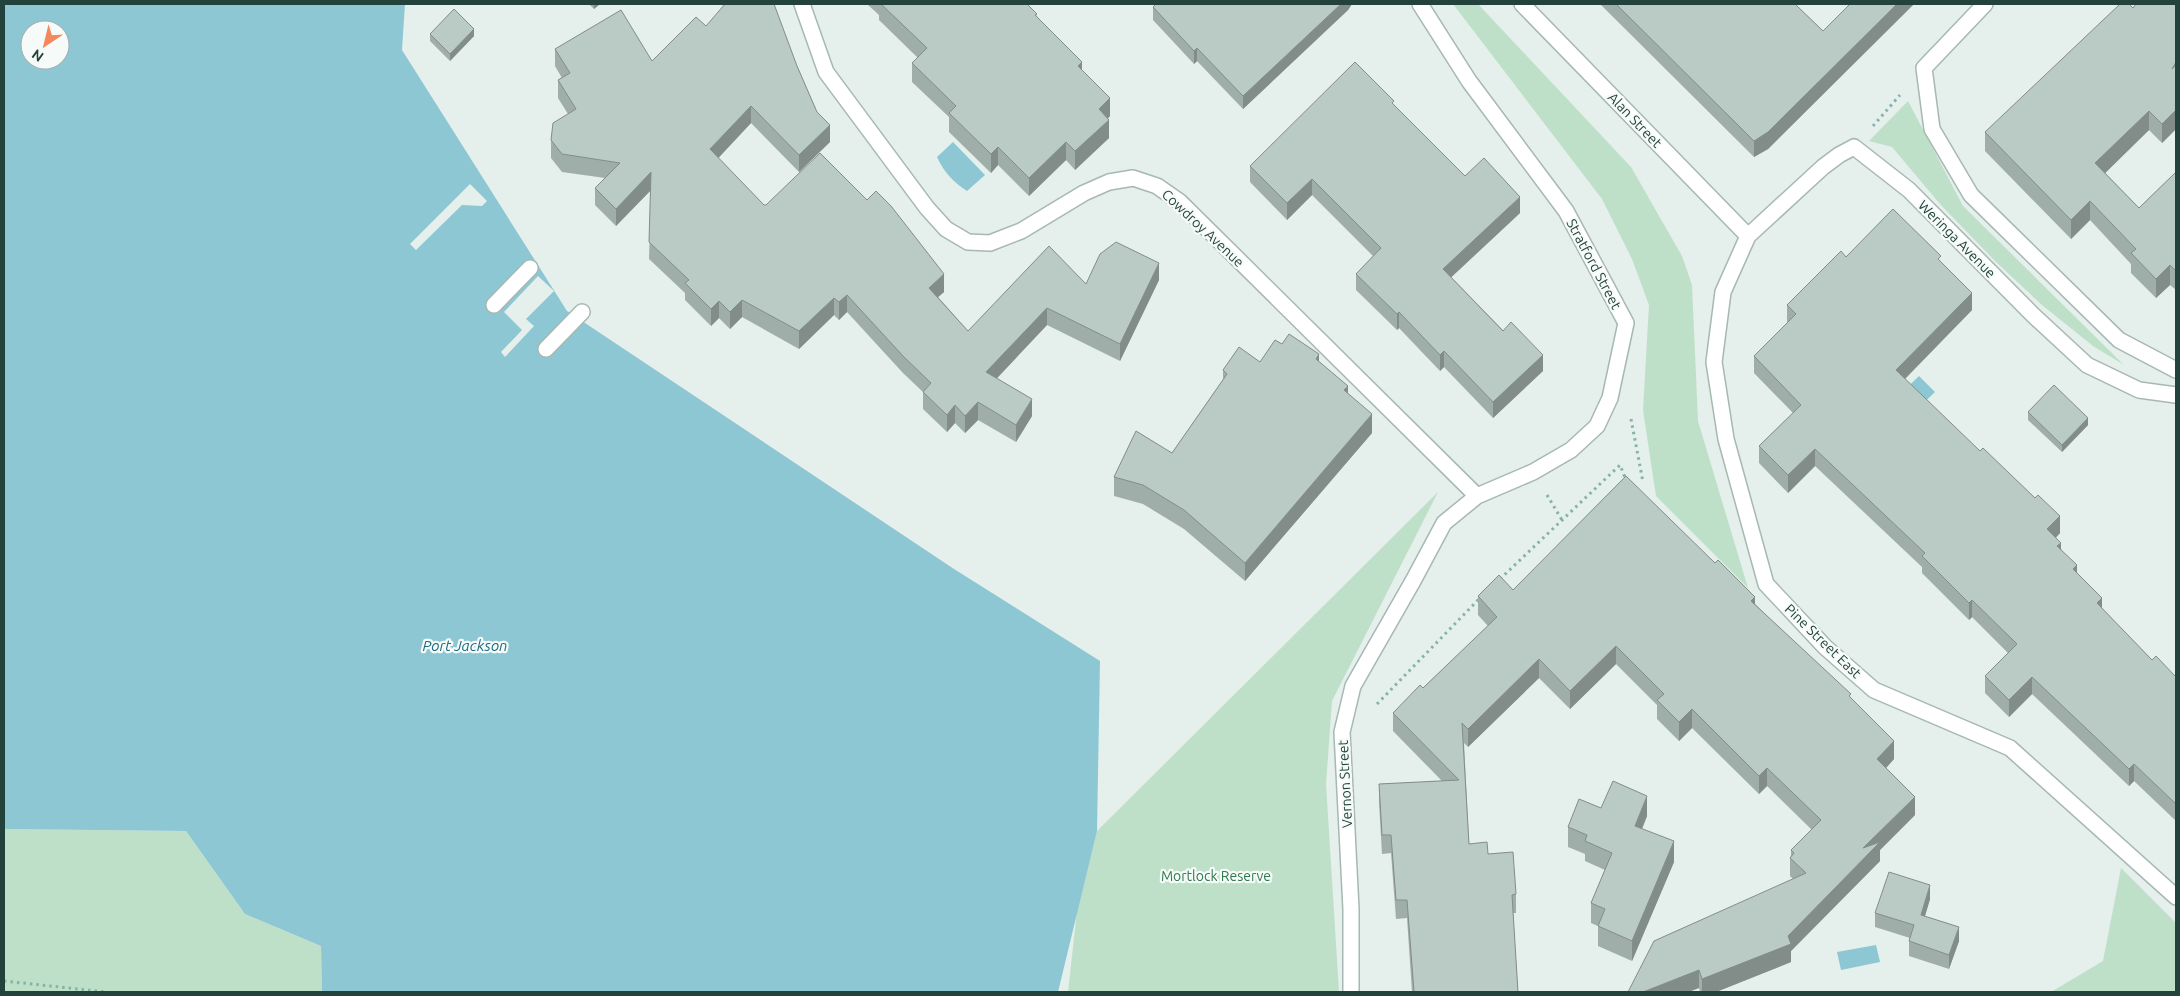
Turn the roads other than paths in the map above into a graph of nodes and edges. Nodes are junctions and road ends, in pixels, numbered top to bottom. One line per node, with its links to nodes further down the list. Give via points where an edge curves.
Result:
1 (802, 4): 12 (street, Cowdroy Avenue, via 826,72 946,229 968,242 990,243 1021,231 1084,193 1109,182 1133,178 1157,186 1180,202)
2 (1420, 4): 12 (street, Stratford Street, via 1469,81 1566,211 1626,323 1610,398 1597,426 1570,450 1533,472)
3 (1522, 4): 5 (street, Alan Street)
4 (1985, 4): 10 (street, via 1924,68 1932,129 1971,195 2119,340)
5 (1748, 236): 11 (street, Weringa Avenue, via 1823,167 1854,148 1909,190 2087,365 2139,390); 13 (street, Pine Street East, via 1723,292 1714,362 1726,439 1766,584 1825,647 1874,690 2010,748)
6 (530, 268): 7 (street)
7 (494, 304)
8 (582, 312): 9 (street)
9 (546, 349)
10 (2176, 370)
11 (2176, 395)
12 (1477, 496): 14 (street, Vernon Street, via 1444,523 1353,686 1342,732 1351,908)
13 (2176, 897)
14 (1351, 992)

